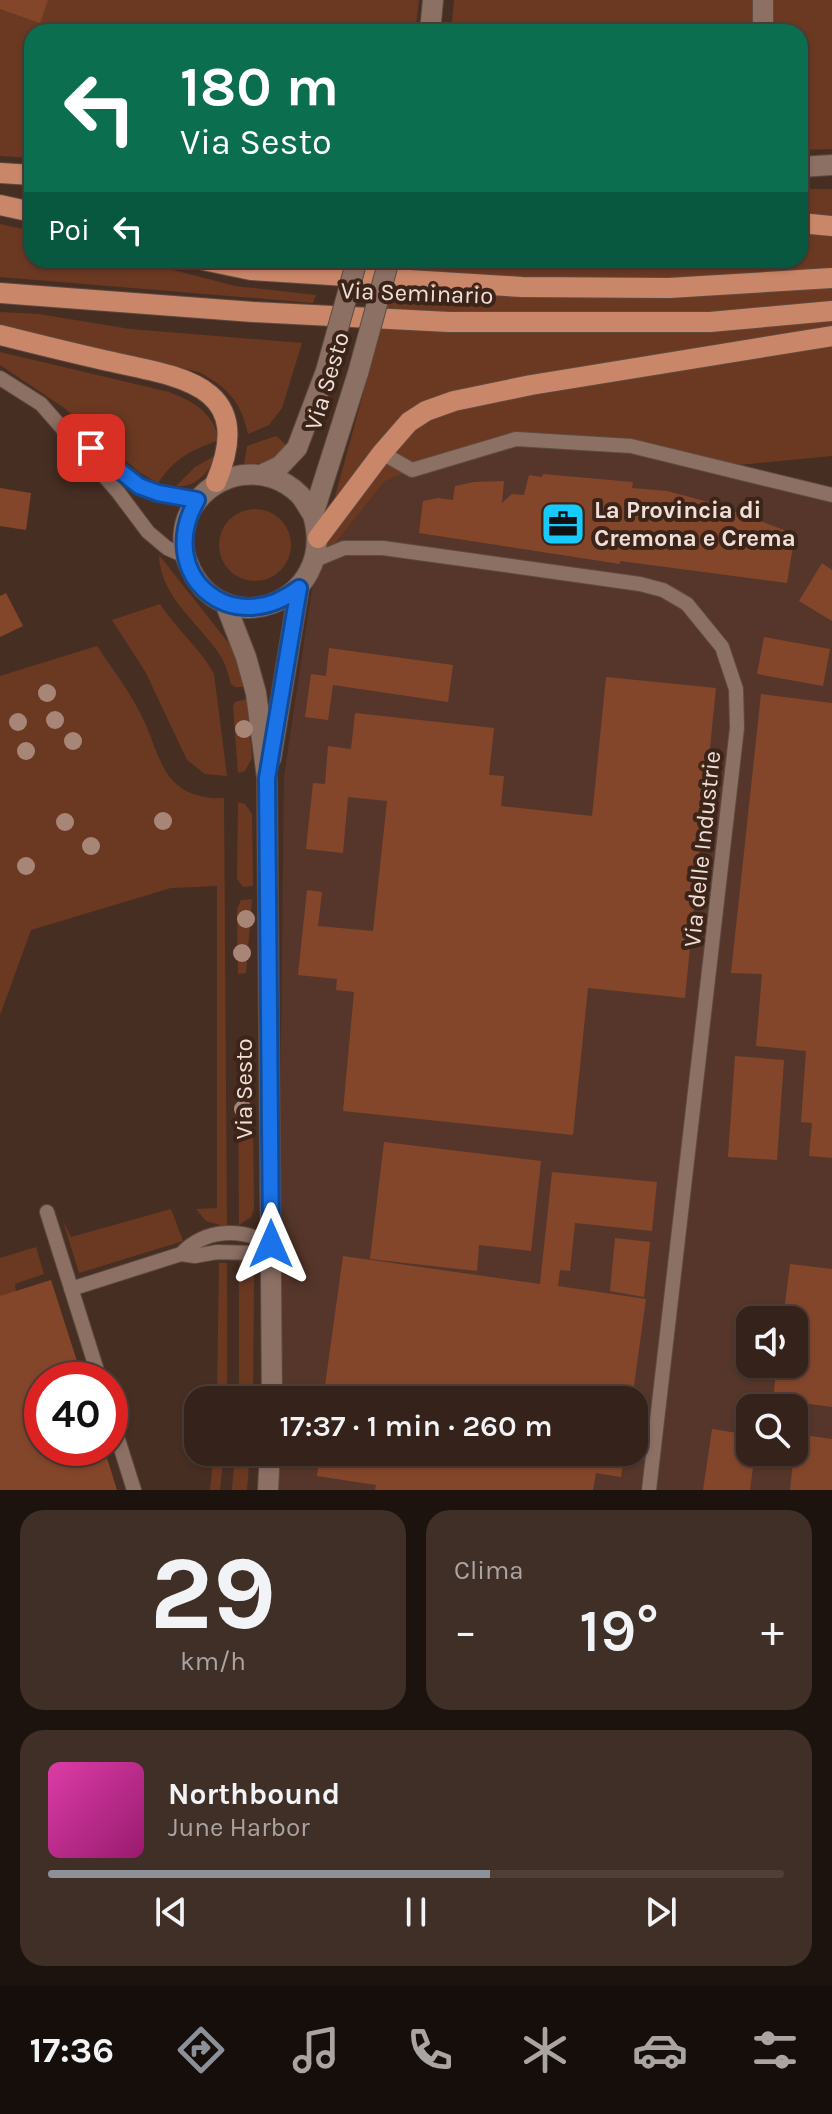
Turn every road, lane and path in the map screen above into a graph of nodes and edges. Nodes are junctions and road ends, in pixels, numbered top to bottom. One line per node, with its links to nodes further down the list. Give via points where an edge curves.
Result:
1 (433, 0): 3 (street)
2 (763, 0): 4 (street)
3 (431, 24)
4 (763, 24)
5 (832, 165): 6 (street)
6 (808, 166)
7 (0, 173): 8 (main road)
8 (24, 174)
9 (0, 205): 10 (main road)
10 (24, 210)
11 (808, 224): 12 (main road)
12 (832, 226)
13 (241, 268): 16 (main road, Via Seminario, via 522,287 669,288)
14 (355, 268): 24 (street, Via Sesto, bridge, via 326,371 297,448)
15 (387, 268): 28 (street, Via Sesto, bridge)
16 (832, 278)
17 (0, 293): 18 (main road, Via Seminario, via 449,322 710,322)
18 (832, 311)
19 (0, 335): 25 (main road, via 198,385 216,402 230,440)
20 (832, 336): 23 (main road, via 454,401 409,422)
21 (0, 378): 22 (lane)
22 (52, 416): 27 (lane, via 139,486); 30 (lane, via 148,532)
23 (382, 453): 26 (lane, via 412,470 516,439 631,446); 29 (main road)
24 (263, 474): 25 (street, via 239,474); 28 (street, Via Sesto, via 293,489)
25 (216, 482): 27 (street)
26 (832, 495)
27 (197, 500): 30 (street, via 187,517)
28 (313, 515): 29 (street, Via Sesto)
29 (318, 538): 31 (street, Via Sesto)
30 (185, 556): 33 (street, Via Sesto, via 193,576)
31 (315, 560): 32 (street, Via Sesto); 44 (lane, Via delle Industrie, via 344,548 383,548 640,584 687,604 722,647 736,689 737,728)
32 (299, 588): 33 (street, via 264,607); 34 (street, Via Sesto)
33 (225, 603): 34 (street, Via Sesto, via 256,693)
34 (267, 778): 36 (street, Via Sesto)
35 (47, 1212): 37 (lane)
36 (271, 1244): 37 (lane, via 252,1234 207,1235 181,1254); 39 (street, Via Sesto)
37 (71, 1289): 38 (lane)
38 (94, 1362)
39 (272, 1386)
40 (126, 1466): 42 (lane)
41 (269, 1466): 43 (street)
42 (134, 1490)
43 (268, 1490)
44 (649, 1490)

